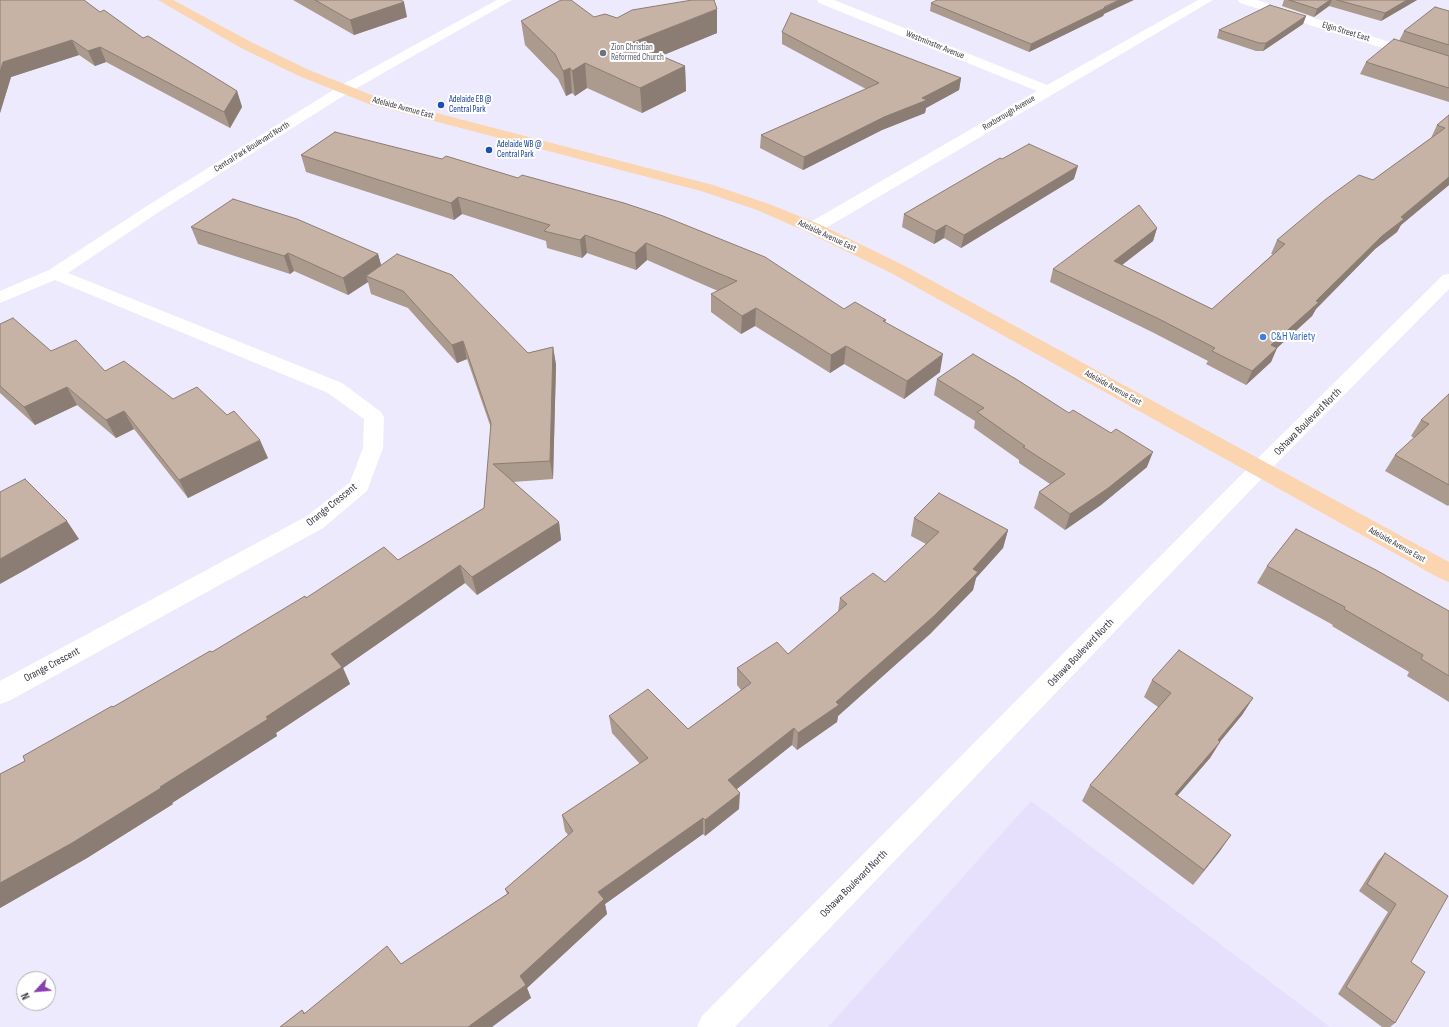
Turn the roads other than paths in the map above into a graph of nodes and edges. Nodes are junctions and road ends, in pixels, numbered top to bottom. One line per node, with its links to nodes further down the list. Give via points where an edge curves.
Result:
1 (164, 0): 7 (main road, Adelaide Avenue East, via 246,45)
2 (506, 0): 7 (street, Central Park Boulevard North)
3 (823, 0): 8 (street, Westminster Avenue)
4 (1207, 0): 8 (street, Roxborough Avenue)
5 (1244, 0): 6 (street, Elgin Street East)
6 (1449, 65)
7 (343, 90): 9 (main road, Adelaide Avenue East, via 374,101 707,188); 10 (street, Central Park Boulevard North, via 153,209)
8 (1048, 90): 9 (street, Roxborough Avenue)
9 (813, 228): 13 (main road, Adelaide Avenue East, via 897,269)
10 (55, 274): 12 (street, Central Park Boulevard North); 15 (street, Orange Crescent, via 336,388 374,417 373,448 359,486 315,522)
11 (1449, 279): 13 (street, Oshawa Boulevard North)
12 (0, 298)
13 (1259, 470): 14 (main road, Adelaide Avenue East); 16 (street, Oshawa Boulevard North)
14 (1449, 573)
15 (0, 693)
16 (713, 1027)

